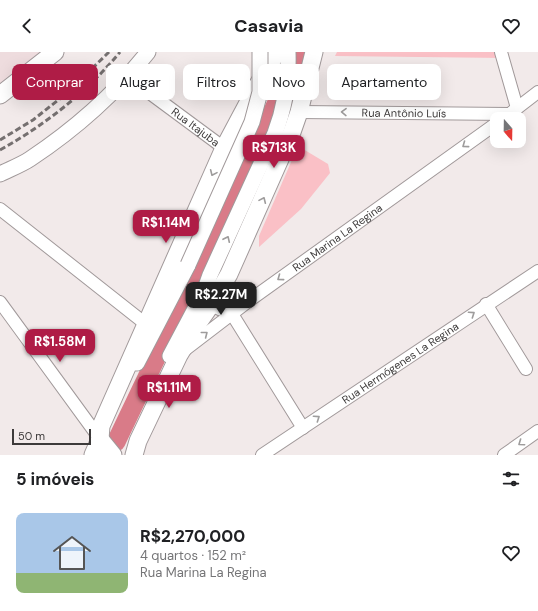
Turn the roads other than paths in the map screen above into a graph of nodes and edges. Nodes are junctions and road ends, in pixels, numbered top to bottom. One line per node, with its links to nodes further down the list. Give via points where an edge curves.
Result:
1 (55, 52): 10 (main road)
2 (148, 52): 8 (street)
3 (260, 52): 33 (street, bridge, via 260,92 252,122 188,265 131,375)
4 (277, 52): 18 (main road)
5 (288, 52): 23 (street, one-way to 5, via 210,274 282,114)
6 (314, 52): 13 (main road)
7 (501, 52): 14 (street)
8 (138, 64)
9 (538, 92): 15 (street)
10 (0, 95)
11 (106, 98): 19 (street, via 59,138 29,159)
12 (159, 100): 18 (street, Rua Itajuba)
13 (300, 112): 16 (street, Rua Antônio Luís, one-way to 13); 22 (main road, one-way to 13)
14 (510, 112)
15 (513, 112)
16 (490, 114)
17 (490, 128): 24 (street, Rua Marina La Regina, one-way to 24)
18 (224, 148): 28 (main road, one-way to 28)
19 (0, 174)
20 (0, 209): 28 (street)
21 (538, 271): 26 (street, Rua Hermógenes La Regina)
22 (230, 274): 23 (main road); 24 (main road, via 236,291)
23 (208, 297): 24 (main road, via 219,306 228,309); 29 (main road, via 199,322)
24 (248, 300): 27 (street, Rua Marina La Regina)
25 (0, 302): 33 (street)
26 (486, 304): 30 (street); 31 (street, Rua Hermógenes La Regina, one-way to 26)
27 (232, 314): 29 (street, Rua Marina La Regina, one-way to 27); 31 (street)
28 (147, 325): 33 (main road, via 101,426)
29 (183, 343): 34 (main road); 34 (street, via 155,386 135,430 131,442)
30 (526, 369)
31 (303, 428): 35 (street, Rua Hermógenes La Regina)
32 (538, 432): 36 (street, one-way to 36)
33 (104, 450)
34 (133, 455)
35 (262, 455)
36 (504, 455)

